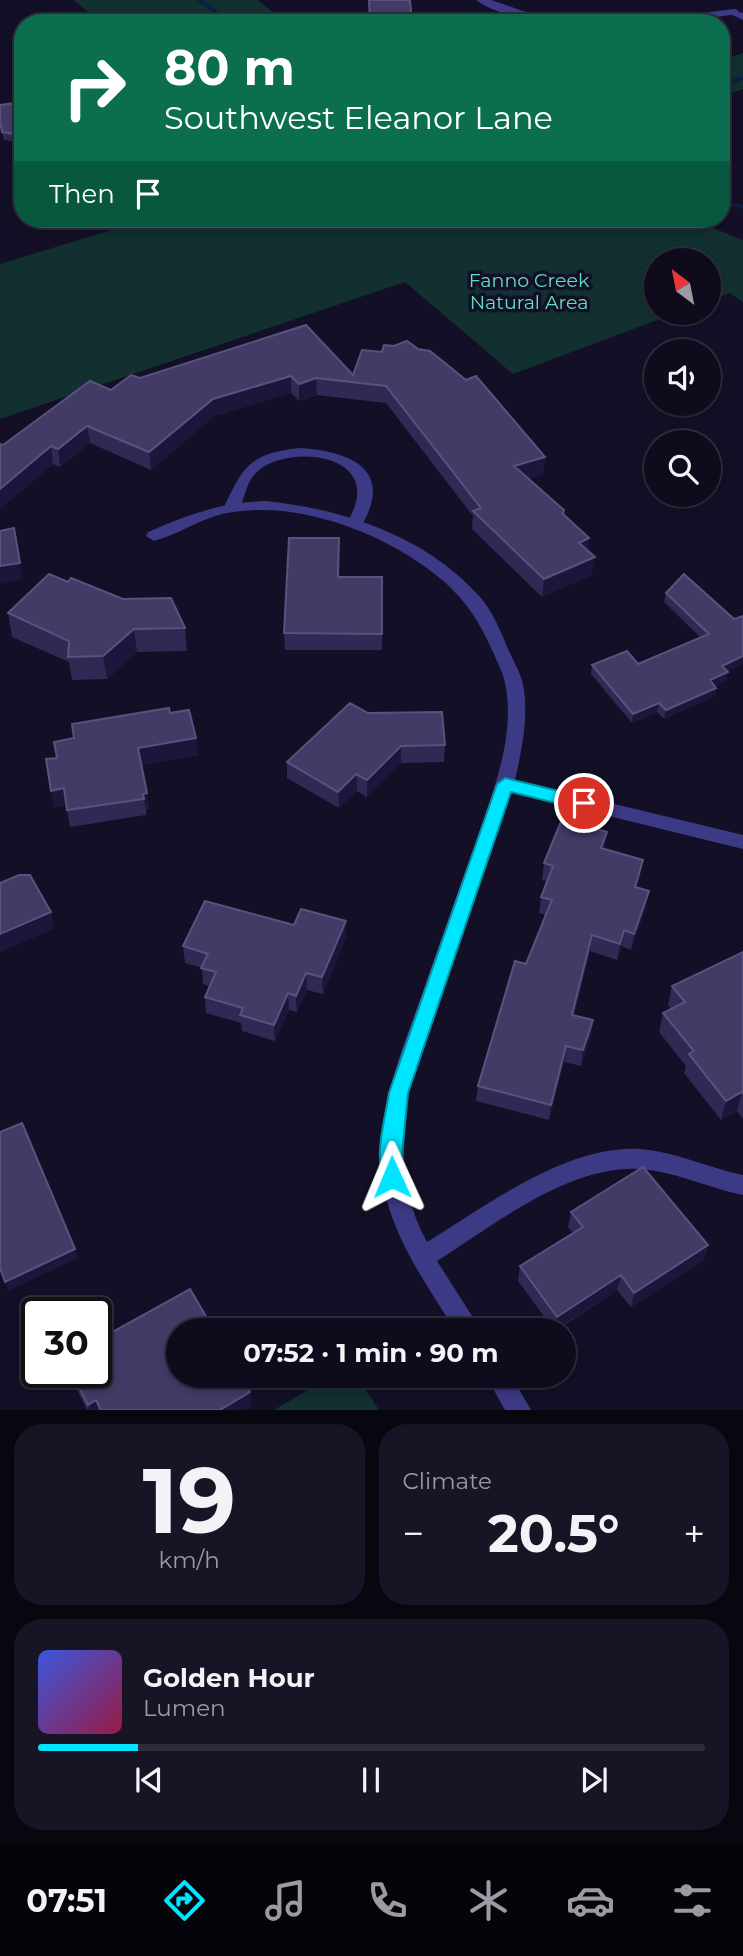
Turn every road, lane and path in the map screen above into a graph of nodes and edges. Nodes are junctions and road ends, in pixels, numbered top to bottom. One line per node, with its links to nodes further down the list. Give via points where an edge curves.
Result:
1 (481, 0): 2 (street)
2 (518, 14)
3 (232, 507): 4 (street, via 305,510); 4 (street, via 247,474 264,459 296,452 323,454 360,472 367,487 366,504); 5 (street)
4 (354, 524): 6 (street, via 430,562 475,602 489,624 514,682 515,741)
5 (154, 536)
6 (505, 784): 7 (street); 9 (street, via 398,1093 391,1139 392,1177)
7 (743, 842)
8 (743, 1185): 9 (street, via 636,1158 596,1162 558,1176)
9 (423, 1257): 10 (street)
10 (461, 1318)
11 (505, 1388): 12 (street)
12 (519, 1410)

